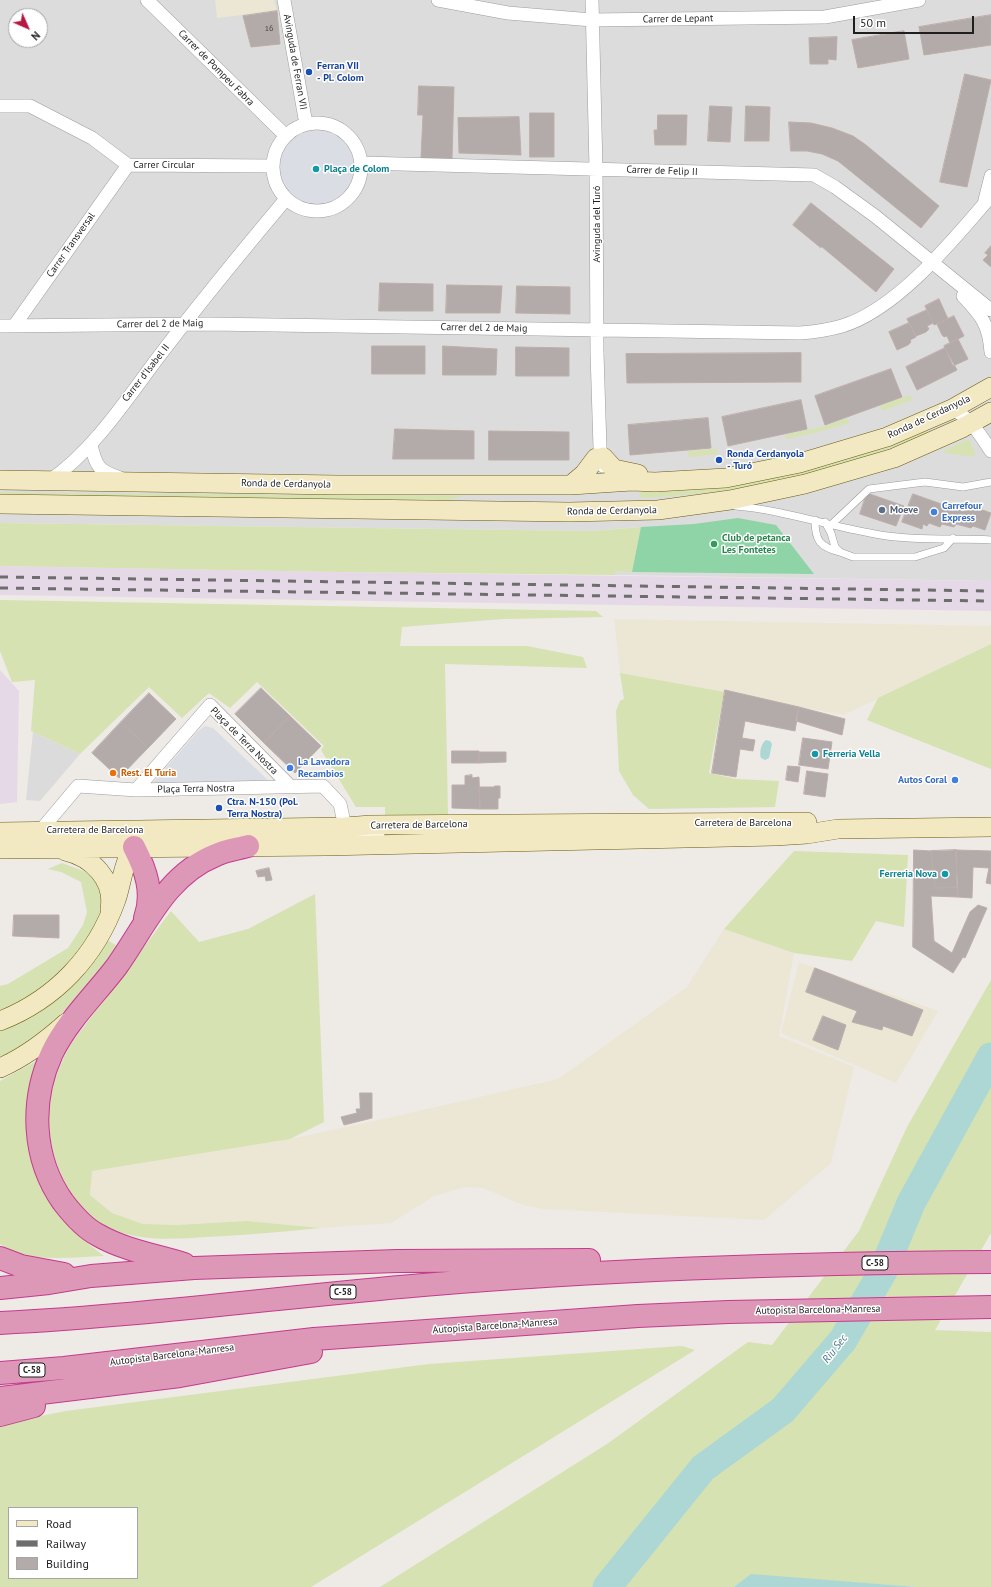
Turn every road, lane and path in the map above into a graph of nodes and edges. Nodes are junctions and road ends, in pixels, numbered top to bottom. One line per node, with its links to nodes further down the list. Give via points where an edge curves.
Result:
1 (147, 0): 9 (street, Carrer de Pompeu Fabra)
2 (284, 0): 8 (street, Avinguda de Ferran VII)
3 (438, 0): 6 (street, Carrer de Lepant, via 508,13)
4 (592, 0): 6 (street, Avinguda del Turó)
5 (919, 0): 6 (street, Carrer de Lepant, via 825,17)
6 (592, 20): 13 (street, Avinguda del Turó)
7 (0, 106): 11 (street, Carrer Circular, via 30,106 92,138)
8 (306, 124): 9 (street); 10 (street, via 331,125 343,131 359,151)
9 (286, 136): 12 (street, via 277,150)
10 (362, 163): 13 (street, Carrer de Felip II); 15 (street, via 360,179 354,192 343,204 329,210 314,212 299,208)
11 (128, 164): 12 (street, Carrer Circular); 21 (street, Carrer Transversal)
12 (273, 166): 15 (street, via 278,190)
13 (596, 169): 17 (street, Carrer de Felip II, via 814,175 875,216); 22 (street, Avinguda del Turó)
14 (991, 176): 16 (street)
15 (286, 199): 19 (street, Carrer d'Isabel II)
16 (988, 200): 17 (street, Carrer del 2 de Maig)
17 (932, 263): 18 (street, Carrer de Felip II); 22 (street, Carrer del 2 de Maig, via 884,305 843,325 820,331 800,333); 23 (street, Carrer de Felip II, via 985,322 990,336)
18 (991, 310)
19 (184, 324): 21 (street, Carrer del 2 de Maig); 22 (street, Carrer del 2 de Maig); 28 (street, Carrer d'Isabel II)
20 (0, 326): 21 (street)
21 (14, 326)
22 (597, 330): 30 (street, Avinguda del Turó)
23 (991, 352)
24 (991, 386): 25 (main road, Ronda de Cerdanyola)
25 (952, 409): 27 (street); 31 (main road, Ronda de Cerdanyola, via 887,438 800,463)
26 (991, 412): 27 (main road, Ronda de Cerdanyola)
27 (972, 423): 29 (street); 38 (main road, Ronda de Cerdanyola, via 894,458 805,484)
28 (91, 445): 33 (street, Carrer d'Isabel II, via 62,472); 34 (street, via 98,466 105,473)
29 (991, 451)
30 (599, 454): 31 (main road, via 614,469 636,474 708,467); 35 (street, Avinguda del Turó); 37 (main road, via 584,474)
31 (726, 478): 35 (main road, Ronda de Cerdanyola)
32 (0, 480): 33 (main road, Ronda de Cerdanyola)
33 (49, 480): 34 (main road, Ronda de Cerdanyola)
34 (131, 482): 37 (main road, Ronda de Cerdanyola)
35 (600, 482): 37 (main road, Ronda de Cerdanyola); 38 (main road, Ronda de Cerdanyola, via 618,500 668,502); 41 (main road, Ronda de Cerdanyola, via 597,491 582,501 464,501)
36 (991, 482): 43 (lane, via 963,487 925,482 869,489)
37 (571, 485)
38 (739, 498): 39 (main road, Ronda de Cerdanyola)
39 (708, 503): 41 (main road, Ronda de Cerdanyola, via 658,510); 42 (lane, via 749,507)
40 (0, 504): 41 (main road, Ronda de Cerdanyola)
41 (435, 511)
42 (815, 520): 43 (lane); 46 (lane, via 819,542 826,549)
43 (829, 523): 44 (lane, via 875,534); 46 (lane, via 835,547)
44 (953, 538): 45 (lane); 46 (lane, via 944,548 915,557 853,557)
45 (991, 540)
46 (840, 552)
47 (291, 787): 48 (street, Plaça Terra Nostra); 48 (street, Plaça de Terra Nostra, via 210,705); 50 (street, Plaça Terra Nostra, via 323,786 340,804)
48 (136, 790): 53 (street, Plaça Terra Nostra, via 78,786)
49 (611, 823): 50 (main road, Carretera de Barcelona); 52 (main road, Carretera de Barcelona, via 807,822); 56 (main road, via 620,829 675,833); 57 (main road, via 596,832 572,834)
50 (345, 827): 54 (main road, Carretera de Barcelona); 58 (lane, via 363,835 405,839)
51 (991, 827): 52 (main road, Carretera de Barcelona)
52 (838, 829): 56 (main road, Carretera de Barcelona, via 807,834)
53 (41, 830): 54 (main road, Carretera de Barcelona); 55 (main road, Carretera de Barcelona)
54 (213, 830): 60 (main road, via 187,836 146,839)
55 (4, 832): 60 (main road, via 59,841 116,839)
56 (689, 838): 57 (main road, Carretera de Barcelona)
57 (550, 842): 58 (main road, Carretera de Barcelona)
58 (418, 844): 59 (main road, Carretera de Barcelona)
59 (248, 846): 60 (main road, Carretera de Barcelona); 64 (highway, via 215,855 191,869 167,891)
60 (134, 847): 61 (main road, Carretera de Barcelona); 63 (main road, via 124,869); 64 (highway, via 143,865 148,885 149,901)
61 (52, 848): 62 (main road, Carretera de Barcelona); 63 (main road, via 80,856 100,872 111,896)
62 (0, 849)
63 (109, 917): 66 (main road, via 92,950 66,980 34,1004)
64 (141, 929): 65 (highway)
65 (87, 1002): 67 (main road, via 40,1045); 70 (highway, via 60,1039 40,1087 37,1121 40,1152 45,1168 68,1208 96,1235)
66 (0, 1021)
67 (0, 1068)
68 (0, 1258): 72 (highway, via 34,1269)
69 (991, 1262): 71 (highway, C-58)
70 (194, 1268): 71 (highway, via 397,1261 580,1260); 72 (highway)
71 (687, 1268): 75 (highway, C-58, via 425,1284)
72 (91, 1276): 73 (highway)
73 (0, 1288)
74 (991, 1307): 76 (highway, Autopista Barcelona-Manresa / C-58, via 728,1312)
75 (0, 1323)
76 (386, 1333): 77 (highway, Autopista Barcelona-Manresa / C-58); 78 (highway, via 365,1341)
77 (0, 1373)
78 (180, 1376): 79 (highway); 80 (highway, via 82,1399 24,1407)
79 (0, 1398)
80 (0, 1415)

